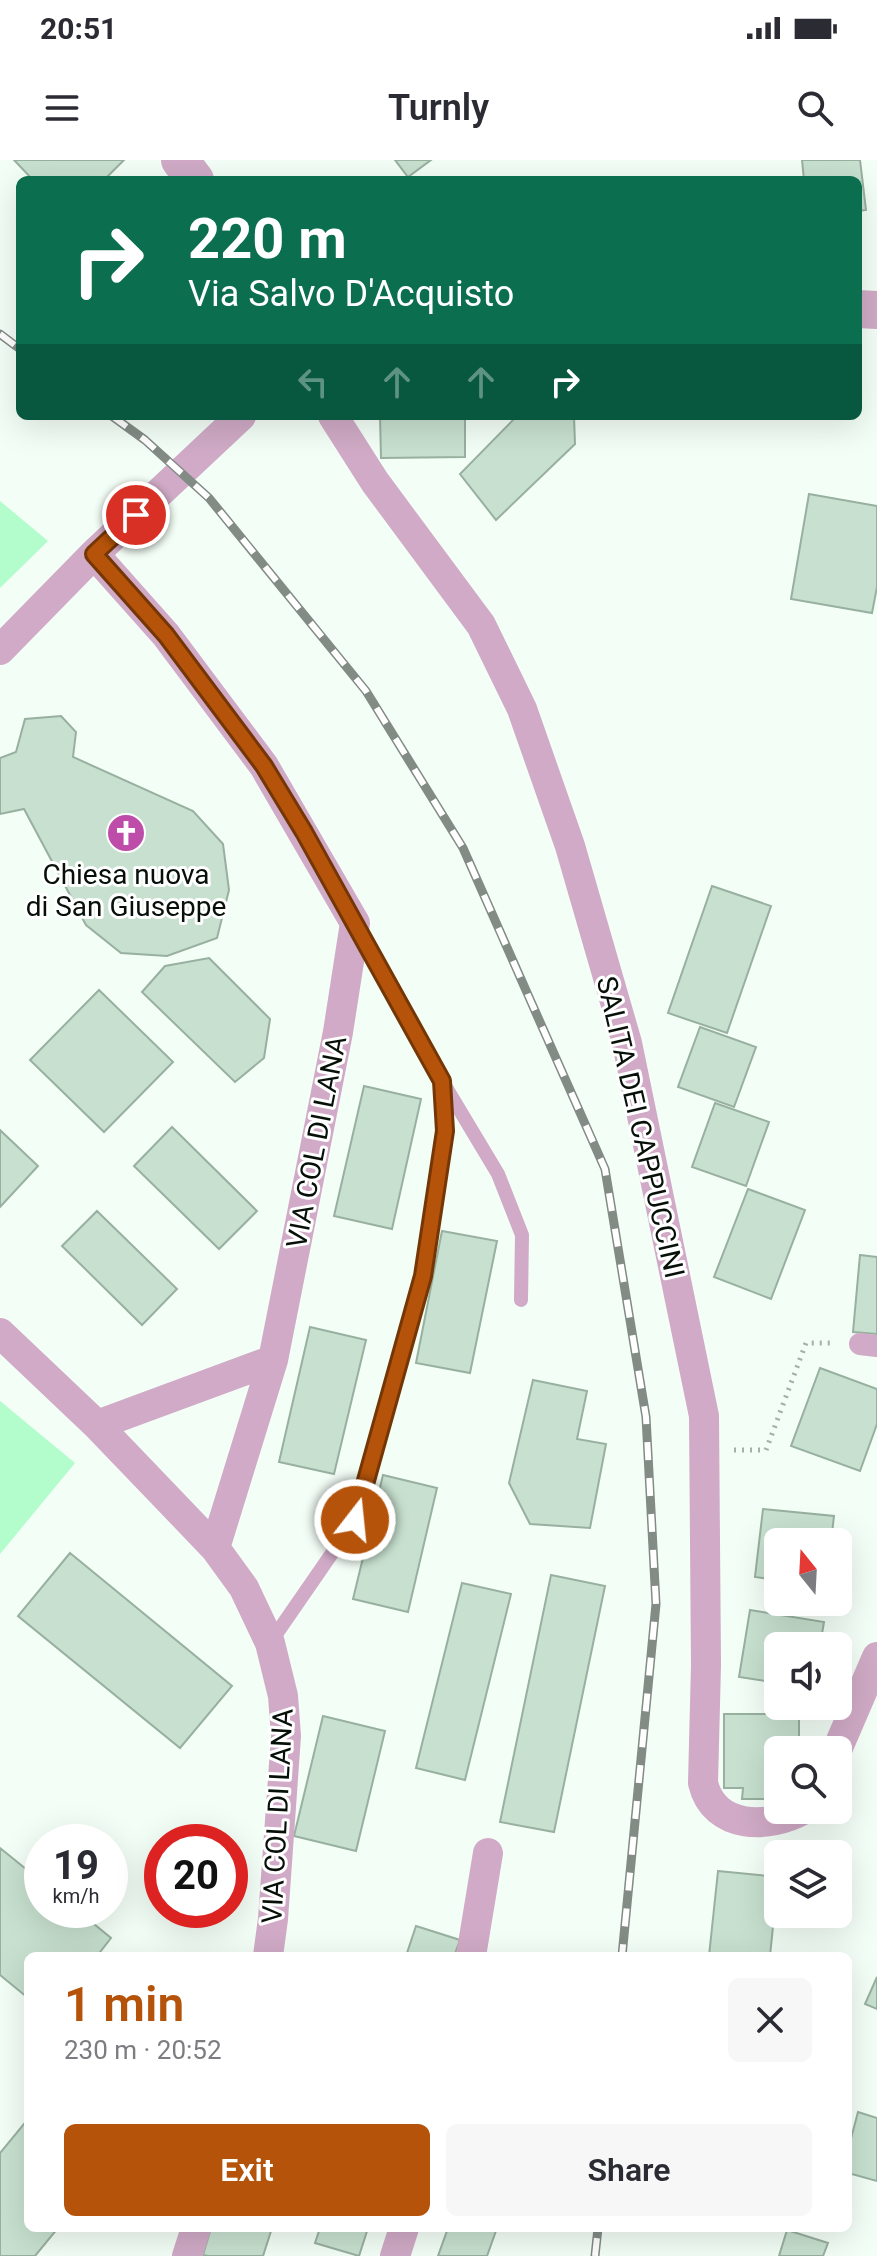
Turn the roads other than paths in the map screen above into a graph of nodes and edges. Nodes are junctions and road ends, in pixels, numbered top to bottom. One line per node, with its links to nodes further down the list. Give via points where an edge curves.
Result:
1 (237, 420): 3 (street)
2 (336, 420): 15 (street, SALITA DEI CAPPUCCINI, via 481,625 522,709 570,846 627,1043 704,1416 703,1783 721,1812 747,1824)
3 (94, 554): 4 (street); 5 (street, via 166,635 264,766)
4 (0, 650)
5 (355, 923): 6 (lane); 9 (street, VIA COL DI LANA)
6 (442, 1081): 7 (lane, via 498,1174 522,1235); 12 (lane, via 445,1131 423,1276 355,1520)
7 (521, 1300)
8 (0, 1333): 10 (street, VIA COL DI LANA)
9 (273, 1360): 10 (street); 11 (street, VIA COL DI LANA)
10 (97, 1425): 11 (street, VIA COL DI LANA)
11 (215, 1548): 12 (street, VIA COL DI LANA, via 244,1588)
12 (270, 1643): 17 (street, VIA COL DI LANA, via 286,1726)
13 (877, 1657): 14 (street)
14 (843, 1736)
15 (764, 1822)
16 (488, 1853): 18 (street)
17 (268, 1952)
18 (472, 1952)
19 (195, 2232): 21 (street)
20 (403, 2232): 22 (street)
21 (187, 2256)
22 (395, 2256)

